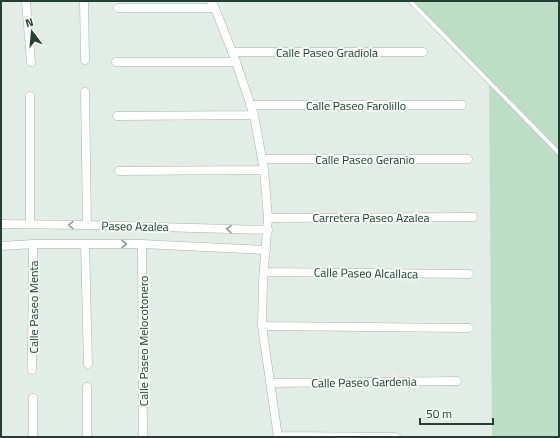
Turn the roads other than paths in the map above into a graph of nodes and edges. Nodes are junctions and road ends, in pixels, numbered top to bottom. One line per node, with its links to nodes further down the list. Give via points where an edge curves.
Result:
1 (26, 1): 9 (street)
2 (84, 1): 8 (street)
3 (410, 1): 18 (lane)
4 (213, 4): 5 (street); 6 (street)
5 (118, 8)
6 (232, 52): 7 (street, Calle Paseo Gradiola); 11 (street)
7 (423, 52)
8 (85, 60)
9 (32, 62)
10 (116, 62): 11 (street)
11 (236, 62): 14 (street)
12 (85, 92): 27 (street)
13 (30, 96): 26 (street)
14 (250, 104): 15 (street, Calle Paseo Farolillo); 16 (street)
15 (462, 105)
16 (254, 115): 17 (street); 19 (street)
17 (117, 116)
18 (559, 153)
19 (262, 159): 20 (street, Calle Paseo Geranio); 21 (street)
20 (468, 159)
21 (264, 170): 22 (street); 24 (street)
22 (118, 171)
23 (473, 217): 24 (street, Carretera Paseo Azalea)
24 (268, 218): 28 (street)
25 (1, 224): 26 (street, Paseo Azalea)
26 (30, 224): 27 (street, Paseo Azalea, one-way to 26)
27 (87, 225): 28 (street, Paseo Azalea, one-way to 27)
28 (268, 230): 33 (street)
29 (33, 244): 30 (street, Paseo Azalea); 32 (street, Paseo Azalea); 39 (street, Calle Paseo Menta)
30 (85, 244): 31 (street, Paseo Azalea, one-way to 31); 38 (street)
31 (142, 244): 33 (street, Paseo Azalea); 47 (street, Calle Paseo Melocotonero)
32 (1, 246)
33 (266, 250): 34 (street)
34 (264, 272): 35 (street, Calle Paseo Alcallaca); 36 (street)
35 (469, 274)
36 (262, 326): 37 (street); 41 (street)
37 (469, 328)
38 (88, 364)
39 (32, 370)
40 (457, 381): 41 (street, Calle Paseo Gardenia)
41 (270, 383): 44 (street)
42 (87, 387): 46 (street)
43 (33, 398): 45 (street)
44 (278, 436): 48 (street)
45 (34, 437)
46 (86, 437)
47 (143, 437)
48 (396, 437)

